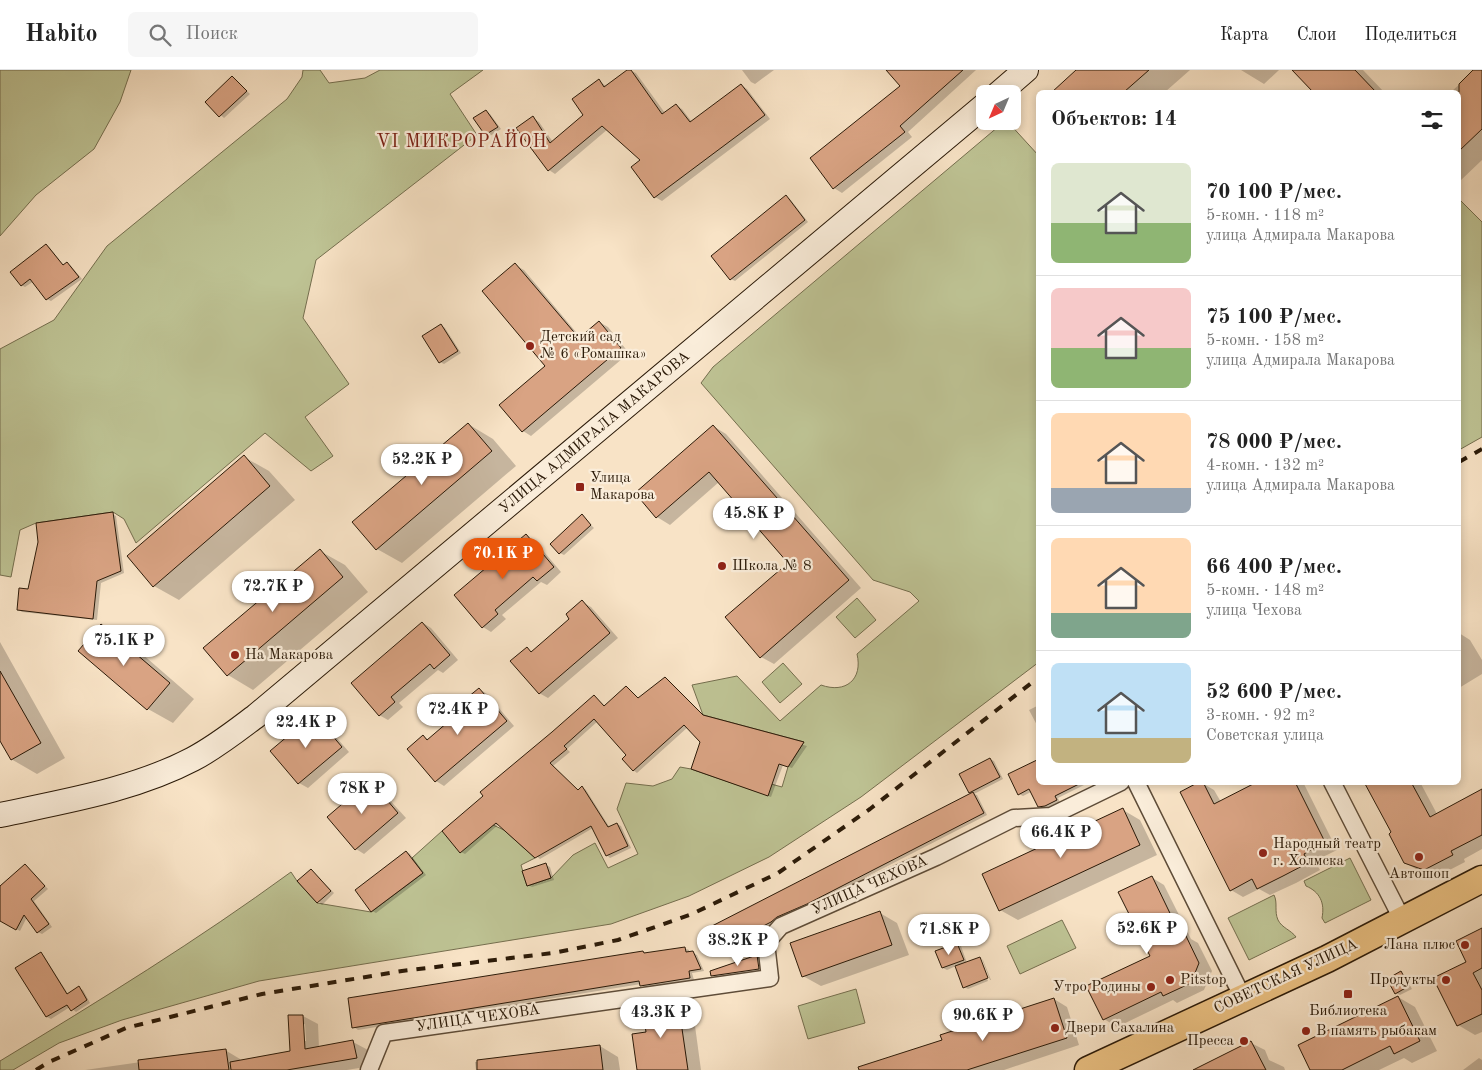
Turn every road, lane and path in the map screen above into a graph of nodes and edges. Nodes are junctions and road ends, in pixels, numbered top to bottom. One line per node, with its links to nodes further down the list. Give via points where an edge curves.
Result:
1 (1026, 70): 2 (main road)
2 (1008, 85)
3 (976, 112): 7 (main road, УЛИЦА АДМИРАЛА МАКАРОВА, via 271,704 222,741 194,759 155,777 88,796)
4 (1115, 785): 11 (street, УЛИЦА ЧЕХОВА, via 1051,816 1014,818 936,857 781,926 766,943 770,978 384,1033)
5 (1137, 785): 10 (street)
6 (1334, 785): 9 (street)
7 (0, 815)
8 (1482, 879): 9 (main road, СОВЕТСКАЯ УЛИЦА)
9 (1403, 921): 10 (main road, СОВЕТСКАЯ УЛИЦА)
10 (1243, 998): 12 (main road, СОВЕТСКАЯ УЛИЦА)
11 (369, 1070)
12 (1088, 1070)

